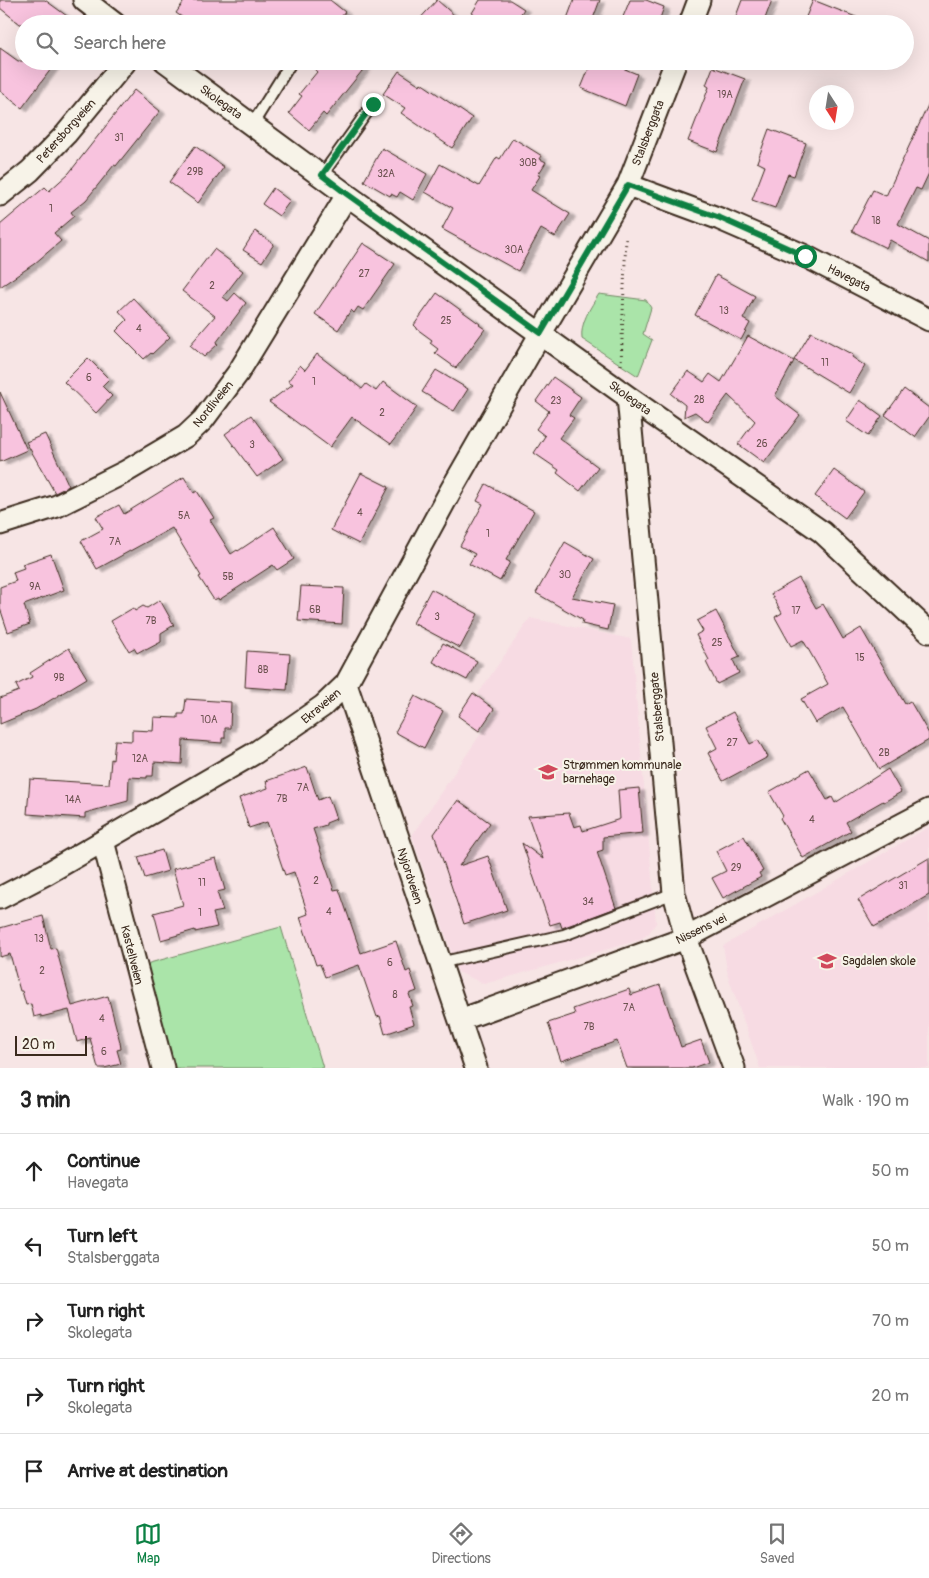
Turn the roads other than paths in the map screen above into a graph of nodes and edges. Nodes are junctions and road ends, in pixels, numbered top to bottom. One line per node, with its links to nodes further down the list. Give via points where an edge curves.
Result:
1 (84, 0): 3 (street)
2 (699, 0): 4 (street)
3 (103, 15)
4 (693, 15)
5 (119, 70): 14 (street, Petersborgveien, via 66,134 30,171)
6 (177, 70): 10 (street, Skolegata)
7 (286, 70): 10 (lane, Skolegata)
8 (673, 70): 12 (street, Stalsberggata)
9 (373, 104): 11 (lane)
10 (252, 125): 11 (street, Skolegata)
11 (322, 175): 13 (street, Skolegata)
12 (628, 185): 15 (street, Havegata, via 720,218 805,256); 16 (street, Stalsberggata)
13 (347, 194): 16 (street, Skolegata); 18 (street, Nordliveien, via 238,373 186,436 125,472 57,506)
14 (0, 195)
15 (929, 320)
16 (541, 333): 17 (street, Skolegata); 20 (street, Ekraveien)
17 (628, 397): 19 (street, Skolegata, via 822,532); 23 (street, Stalsberggate)
18 (0, 524)
19 (929, 632)
20 (346, 684): 22 (street, Ekraveien, via 324,706 255,753); 26 (street, Nyjordveien)
21 (929, 810): 25 (street, Nissens vei)
22 (103, 841): 24 (street, Ekraveien); 28 (street, Kastellveien)
23 (674, 893): 25 (street, Stalsberggate); 26 (lane, via 564,935)
24 (0, 898)
25 (686, 938): 27 (street, Nissens vei); 30 (street, Stalsberggate)
26 (439, 962): 27 (street, Nyjordveien)
27 (460, 1020): 29 (street, Nyjordveien)
28 (162, 1068)
29 (476, 1068)
30 (734, 1068)

